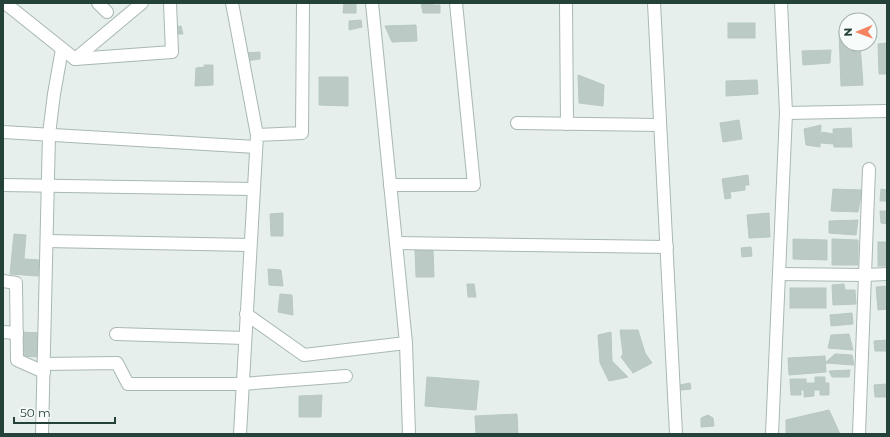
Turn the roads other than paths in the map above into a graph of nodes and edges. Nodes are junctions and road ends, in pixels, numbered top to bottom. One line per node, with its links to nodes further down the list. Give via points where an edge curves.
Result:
1 (4, 3): 13 (street)
2 (98, 3): 12 (street)
3 (142, 3): 14 (street)
4 (170, 3): 14 (street, via 172,52)
5 (232, 3): 22 (street)
6 (302, 3): 22 (street, via 302,133)
7 (372, 3): 26 (street)
8 (456, 3): 26 (street, via 474,185)
9 (566, 3): 18 (street)
10 (654, 3): 19 (street)
11 (781, 3): 16 (street)
12 (107, 12)
13 (62, 49): 14 (street); 21 (street)
14 (75, 59)
15 (887, 110): 16 (street)
16 (786, 113): 32 (street)
17 (517, 123): 18 (street)
18 (567, 124): 19 (street)
19 (660, 125): 31 (street)
20 (3, 132): 21 (street)
21 (49, 134): 22 (street); 25 (street)
22 (256, 141): 27 (street)
23 (869, 169): 34 (street)
24 (3, 185): 25 (street)
25 (48, 186): 27 (street); 28 (street)
26 (390, 186): 29 (street)
27 (254, 188): 30 (street)
28 (46, 241): 30 (street); 42 (street)
29 (396, 243): 31 (street); 41 (street)
30 (250, 245): 36 (street)
31 (667, 247): 48 (street)
32 (779, 274): 34 (street); 49 (street)
33 (887, 274): 34 (street)
34 (865, 275): 50 (street)
35 (3, 281): 38 (street, via 16,283)
36 (246, 314): 40 (street); 41 (street, via 304,355)
37 (3, 332): 38 (street)
38 (17, 333): 42 (street, via 18,360)
39 (116, 334): 40 (street)
40 (245, 338): 44 (street)
41 (406, 343): 47 (street)
42 (44, 368): 44 (street, via 116,363 128,384); 45 (street)
43 (346, 376): 44 (street)
44 (242, 384): 46 (street)
45 (42, 434)
46 (240, 434)
47 (409, 434)
48 (676, 434)
49 (772, 434)
50 (859, 434)

